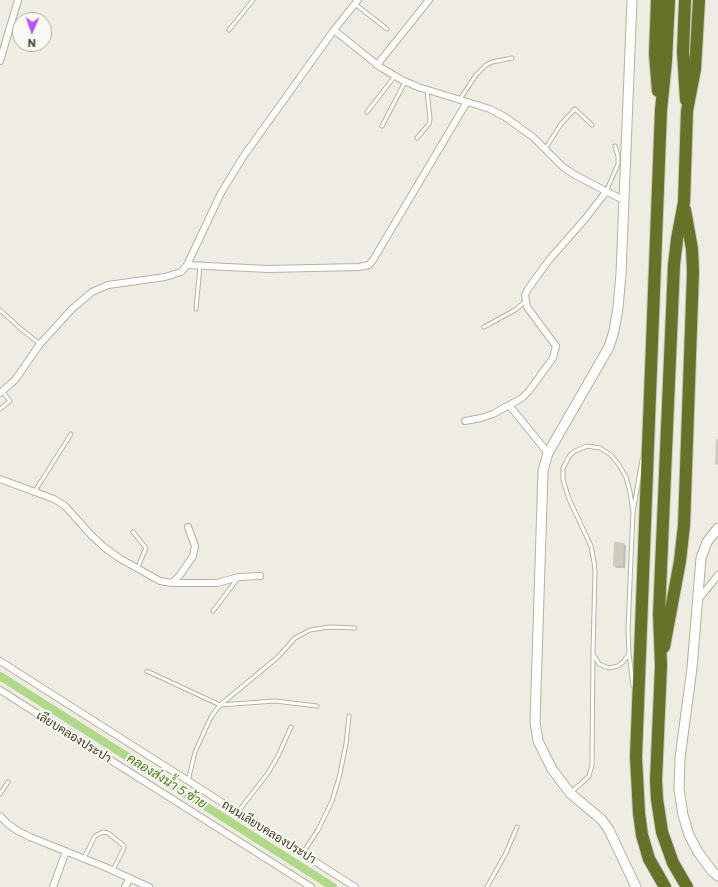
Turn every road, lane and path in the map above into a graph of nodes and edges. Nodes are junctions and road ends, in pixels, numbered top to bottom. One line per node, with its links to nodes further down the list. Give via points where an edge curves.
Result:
1 (18, 0): 14 (street)
2 (253, 0): 11 (lane)
3 (429, 0): 15 (street)
4 (632, 0): 29 (main road)
5 (657, 0): 20 (highway, via 656,62)
6 (669, 0): 20 (highway)
7 (685, 0): 21 (highway, via 683,68)
8 (699, 0): 21 (highway, via 696,63)
9 (357, 2): 10 (lane); 12 (street)
10 (387, 29)
11 (229, 30)
12 (334, 30): 15 (street); 31 (street, via 243,157 221,193)
13 (512, 58): 19 (lane, via 486,65 476,75)
14 (0, 61)
15 (377, 65): 16 (street)
16 (395, 76): 17 (street); 22 (lane)
17 (405, 82): 18 (street); 24 (lane)
18 (426, 90): 19 (street); 25 (lane, via 430,119)
19 (463, 101): 27 (street, via 490,109 505,117); 32 (street, via 369,265 268,269)
20 (661, 110): 42 (highway)
21 (688, 111): 30 (highway)
22 (367, 112)
23 (592, 125): 27 (lane, via 575,109 561,124)
24 (382, 126)
25 (417, 138)
26 (616, 146): 28 (lane, via 618,164)
27 (545, 149): 28 (street, via 563,167)
28 (606, 192): 29 (street); 33 (street, via 549,260 528,289)
29 (624, 200): 45 (main road, via 621,274 614,332 609,347)
30 (684, 202): 64 (highway, via 673,278 659,614); 64 (highway, via 693,272 684,526)
31 (187, 265): 32 (street); 37 (street, via 181,272 165,277 108,285 92,292 72,309)
32 (200, 266): 34 (lane)
33 (526, 301): 36 (lane, via 515,310); 39 (street, via 527,307 556,346 556,352 529,391)
34 (196, 309)
35 (0, 310): 37 (lane)
36 (484, 326)
37 (40, 344): 38 (street, via 15,380)
38 (1, 392): 40 (lane, via 10,401)
39 (509, 405): 41 (street, via 493,414); 45 (street)
40 (0, 409)
41 (465, 421)
42 (649, 430): 44 (lane); 69 (highway)
43 (71, 434): 48 (lane)
44 (644, 451)
45 (548, 453): 74 (main road, via 543,471 534,722 538,741 552,769)
46 (642, 458): 49 (lane)
47 (0, 479): 48 (street)
48 (34, 491): 53 (street, via 65,506 104,547)
49 (633, 512): 61 (lane, via 626,477 611,455 600,448 587,446 570,455 563,468 562,480 588,538 594,562); 62 (lane)
50 (188, 528): 57 (street, via 195,550 186,567)
51 (718, 528): 58 (main road, via 707,542 701,558)
52 (133, 532): 53 (lane, via 146,548)
53 (137, 569): 57 (street, via 160,581)
54 (718, 575): 58 (street)
55 (260, 576): 56 (street)
56 (239, 577): 57 (street, via 217,583); 59 (lane)
57 (172, 583)
58 (698, 600): 83 (main road, via 680,758 679,789 689,835 698,852)
59 (213, 611)
60 (356, 628): 67 (lane, via 329,627 310,630 295,638 278,657)
61 (593, 652): 62 (lane, via 600,664 609,668 621,664); 74 (lane, via 592,766 589,776)
62 (629, 653): 69 (lane)
63 (0, 661): 72 (street, ถนนเลียบคลองประปา)
64 (661, 666): 85 (highway, via 656,759 657,799 665,843)
65 (147, 671): 67 (lane)
66 (0, 690): 89 (street, เลียบคลองประปา)
67 (220, 704): 68 (lane, via 275,701); 72 (lane, via 210,717 195,752)
68 (317, 706)
69 (638, 715): 93 (highway, via 636,765 640,824 649,859)
70 (349, 716): 80 (lane, via 346,744 332,801 318,830)
71 (291, 727): 76 (lane, via 268,773)
72 (188, 781): 76 (street, ถนนเลียบคลองประปา)
73 (8, 782): 75 (lane)
74 (570, 793): 92 (main road, via 602,820)
75 (0, 794)
76 (237, 812): 80 (street, ถนนเลียบคลองประปา)
77 (0, 816): 79 (street, via 18,831)
78 (517, 827): 91 (lane)
79 (66, 851): 81 (street); 86 (street)
80 (302, 854): 90 (street, ถนนเลียบคลองประปา)
81 (84, 858): 82 (street); 82 (lane, via 95,836 103,832 108,833 124,846)
82 (113, 870): 84 (street)
83 (718, 876)
84 (130, 878): 87 (street); 88 (street)
85 (684, 882): 94 (highway)
86 (53, 887)
87 (125, 887)
88 (149, 887)
89 (311, 887)
90 (355, 887)
91 (487, 887)
92 (636, 887)
93 (665, 887)
94 (692, 887)

